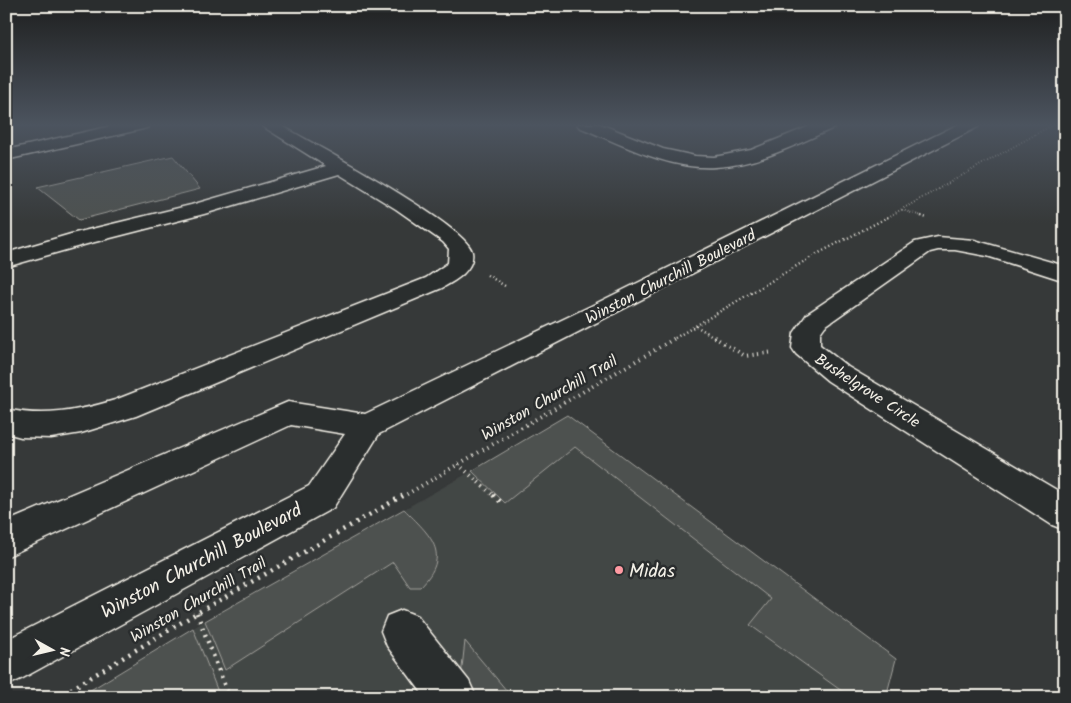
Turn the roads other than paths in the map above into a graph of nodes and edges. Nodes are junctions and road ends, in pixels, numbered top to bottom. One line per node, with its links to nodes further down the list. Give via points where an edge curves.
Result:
1 (321, 157): 5 (main road)
2 (675, 157): 3 (main road, via 702,162 725,162)
3 (745, 157)
4 (906, 157): 9 (main road, Winston Churchill Boulevard)
5 (340, 168): 6 (main road, via 197,210); 8 (main road, via 453,238 460,247 461,258 456,271 434,283 125,408 47,427)
6 (6, 260)
7 (1065, 274): 10 (main road, Bushelgrove Circle, via 970,246 931,243 816,320 807,333 806,348 838,374)
8 (6, 421)
9 (368, 426): 11 (main road, via 288,413); 13 (main road, Winston Churchill Boulevard, via 321,497)
10 (1065, 514)
11 (6, 540)
12 (402, 631): 14 (main road)
13 (6, 664)
14 (453, 697)

